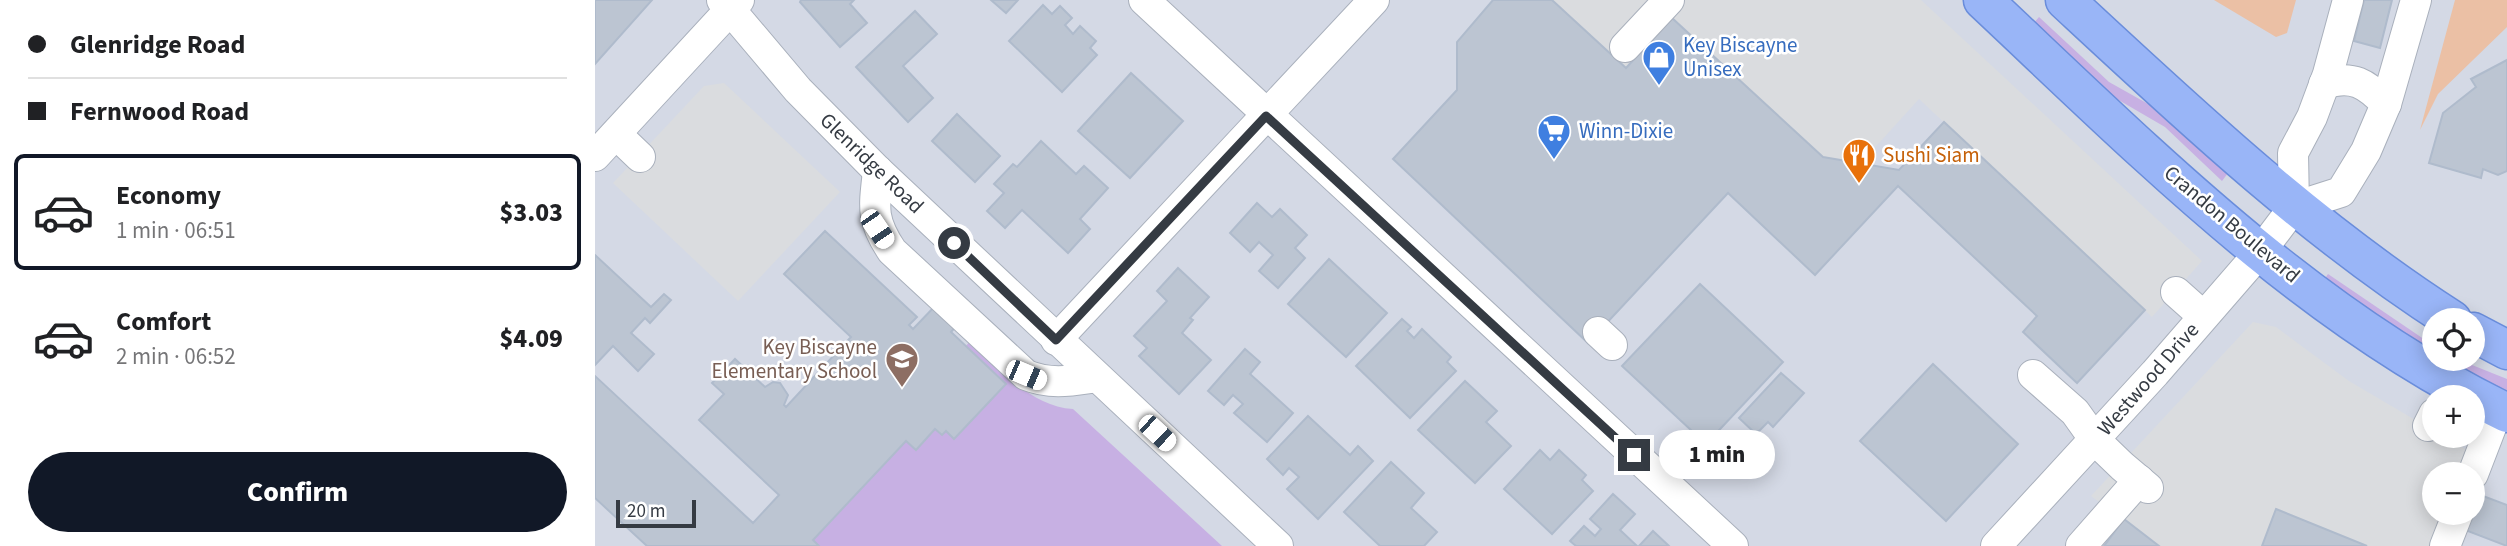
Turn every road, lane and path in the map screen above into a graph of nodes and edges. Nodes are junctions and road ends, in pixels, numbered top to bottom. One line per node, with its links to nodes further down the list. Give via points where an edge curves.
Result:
1 (1145, 0): 12 (street)
2 (1374, 0): 12 (street)
3 (1669, 0): 9 (street)
4 (1983, 0): 18 (main road, Crandon Boulevard)
5 (2065, 0): 17 (main road)
6 (2348, 0): 10 (street)
7 (2416, 0): 11 (street)
8 (730, 3): 13 (street); 16 (street, Glenridge Road, via 798,90)
9 (1625, 47)
10 (2325, 84): 11 (street, via 2354,79); 17 (street, via 2293,153)
11 (2386, 104): 17 (street, via 2367,151 2341,192)
12 (1266, 116): 23 (street); 34 (street)
13 (616, 134): 14 (street); 15 (street)
14 (595, 156)
15 (640, 157)
16 (878, 171): 23 (street, Glenridge Road); 26 (street, via 877,229 892,251 1026,375 1045,383)
17 (2294, 207): 18 (street, Westwood Drive); 20 (main road)
18 (2260, 252): 21 (street, Westwood Drive); 27 (main road, Crandon Boulevard, via 2356,323)
19 (2176, 292): 21 (street)
20 (2433, 308)
21 (2203, 316): 29 (street, Westwood Drive)
22 (2485, 339): 24 (main road)
23 (1056, 340): 26 (street, Glenridge Road)
24 (2507, 351)
25 (2033, 375): 29 (street, via 2075,412)
26 (1097, 377): 33 (street, Glenridge Road)
27 (2422, 388)
28 (2502, 411): 30 (street)
29 (2095, 440): 32 (street, Westwood Drive); 35 (street, via 2143,484)
30 (2479, 462)
31 (2453, 525): 36 (street)
32 (2004, 544)
33 (1277, 546)
34 (1733, 546)
35 (2081, 546)
36 (2445, 546)

